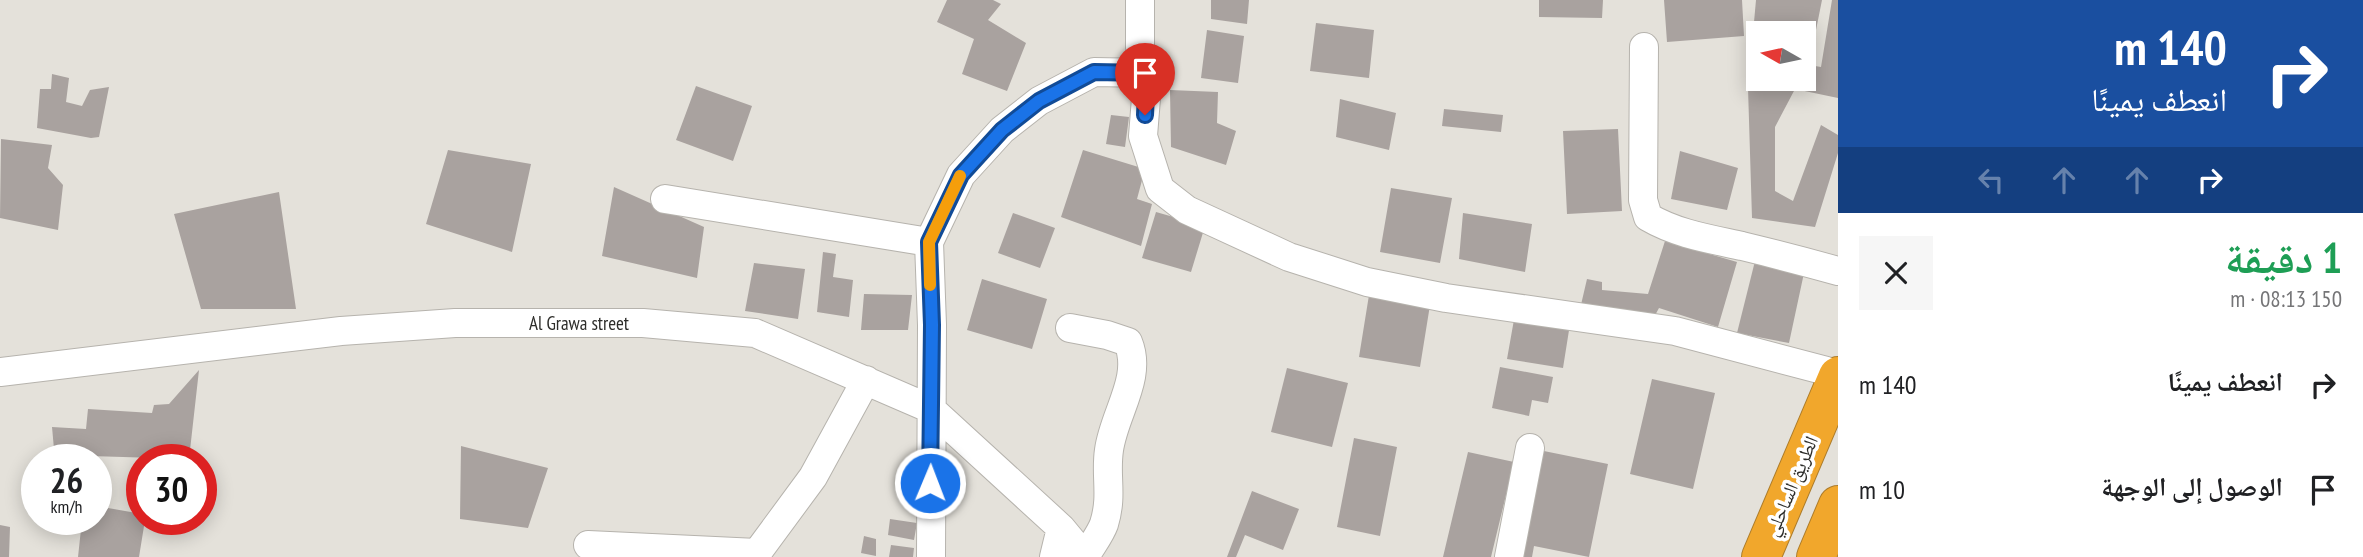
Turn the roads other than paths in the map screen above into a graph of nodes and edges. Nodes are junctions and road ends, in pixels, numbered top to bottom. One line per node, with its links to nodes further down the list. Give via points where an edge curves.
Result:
1 (1140, 0): 3 (street, via 1140,47)
2 (1644, 47): 6 (street, via 1643,200 1648,218 1664,227)
3 (1147, 73): 5 (street, via 1094,72 1039,101 1002,130 961,175); 9 (street, via 1143,136 1160,188 1186,210 1289,257 1367,282 1675,331)
4 (666, 199): 5 (street)
5 (929, 242): 11 (street)
6 (1838, 271)
7 (1070, 328): 19 (street, via 1128,341 1134,355 1108,452 1110,496 1103,526)
8 (0, 372): 10 (street, Al Grawa street, via 341,331 455,323 643,323 755,333)
9 (1838, 374): 13 (highway, الطريق الساحلي)
10 (866, 380): 11 (street, Al Grawa street); 16 (street, via 813,477 757,553)
11 (932, 409): 15 (street, Al Grawa street); 17 (street)
12 (1530, 448): 20 (street)
13 (1795, 477): 21 (highway); 22 (highway, الطريق الساحلي)
14 (1838, 506): 23 (highway)
15 (1061, 528): 18 (street); 19 (street, Al Grawa street)
16 (588, 545)
17 (931, 557)
18 (1054, 557)
19 (1085, 557)
20 (1509, 557)
21 (1744, 557)
22 (1761, 557)
23 (1815, 557)

